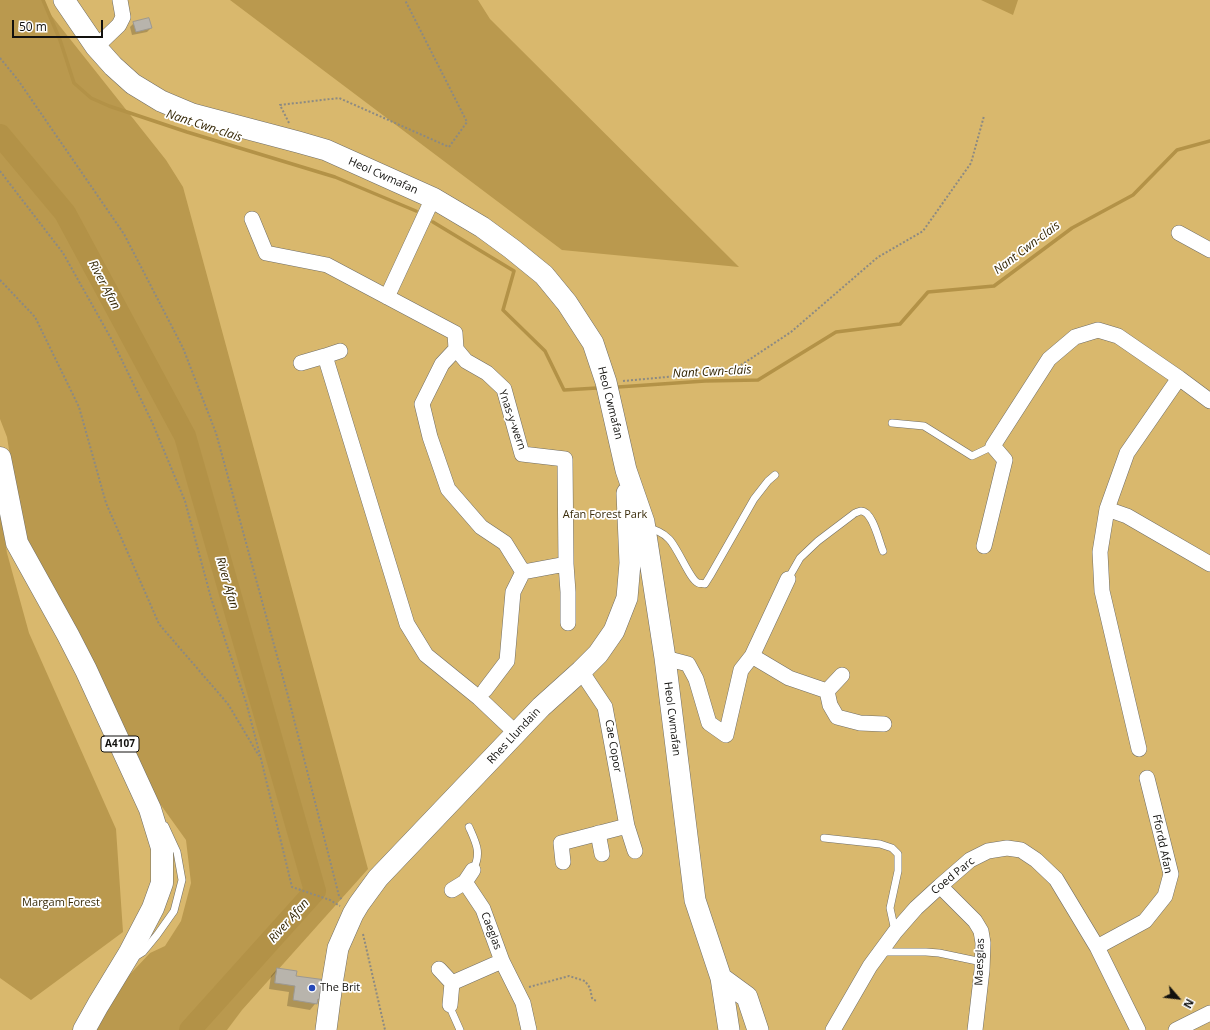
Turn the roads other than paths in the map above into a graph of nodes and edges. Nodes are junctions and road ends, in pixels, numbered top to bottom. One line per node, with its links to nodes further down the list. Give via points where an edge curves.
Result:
1 (64, 0): 3 (main road, Heol Cwmafan)
2 (120, 0): 3 (street, via 123,18)
3 (96, 47): 4 (main road, Heol Cwmafan, via 133,84 161,101 192,114 326,150)
4 (433, 198): 8 (street); 18 (main road, Heol Cwmafan, via 482,227 512,249 544,275 567,303 592,343 606,382)
5 (252, 219): 8 (street, via 266,253 327,265)
6 (1179, 233): 7 (street)
7 (1210, 250)
8 (387, 297): 9 (street, via 455,333)
9 (456, 349): 24 (street, Ynas-y-wern, via 466,361 487,373 504,389 522,454 565,459); 26 (street, via 442,364 422,404 430,437 448,490 481,527 505,543)
10 (340, 351): 11 (street)
11 (325, 356): 12 (street); 36 (street, via 407,624 426,655 479,698)
12 (301, 363)
13 (1179, 378): 14 (street); 16 (street, via 1118,336 1098,330 1075,337 1050,360); 20 (street, via 1127,453)
14 (1210, 401)
15 (892, 423): 16 (lane, via 924,426 972,456)
16 (993, 446): 22 (street, via 1006,460)
17 (0, 458): 59 (main road, A4107, via 17,543 79,656 150,809 162,848 162,883 153,908)
18 (626, 470): 21 (main road, Heol Cwmafan); 31 (main road, Rhes Llundain, via 630,563 627,598 614,631 598,654)
19 (775, 475): 21 (lane, via 754,498 705,584 698,583 693,578 670,540 660,531)
20 (1107, 509): 25 (street, via 1127,516); 37 (street, via 1100,552 1102,591)
21 (645, 527): 30 (main road, Heol Cwmafan)
22 (984, 546)
23 (883, 551): 27 (lane, via 870,517 860,511 818,541 800,558)
24 (566, 564): 26 (street); 28 (street)
25 (1210, 564)
26 (523, 572): 33 (street, via 513,592 507,661)
27 (788, 579): 29 (street)
28 (568, 623)
29 (752, 656): 30 (street, via 741,670 726,735 710,724 696,679 688,664); 34 (street, via 788,678)
30 (664, 658): 55 (main road, Heol Cwmafan, via 695,900)
31 (581, 671): 36 (main road, Rhes Llundain); 39 (street, Cae Copor, via 606,707)
32 (842, 675): 34 (street)
33 (485, 690)
34 (827, 691): 35 (street, via 830,705 837,717 860,723)
35 (884, 724)
36 (516, 734): 60 (main road, Rhes Llundain, via 367,892 353,914 338,948)
37 (1139, 749)
38 (1147, 778): 50 (street, Ffordd Afan, via 1171,874 1165,896 1145,921)
39 (628, 826): 41 (street); 43 (street, Cae Copor)
40 (469, 827): 46 (lane, via 478,847 477,862)
41 (598, 833): 44 (street); 45 (street, via 561,843)
42 (824, 838): 49 (lane, via 880,844 892,848 898,854 898,871 890,908)
43 (635, 851)
44 (602, 854)
45 (563, 862)
46 (469, 876): 48 (street); 52 (street, Caeglas)
47 (940, 886): 49 (street, Coed Parc); 50 (street, Coed Parc, via 970,860 988,851 1007,848 1021,850 1056,879); 53 (street, Maesglas, via 975,921 981,931)
48 (452, 890)
49 (895, 932): 51 (street, Coed Parc)
50 (1098, 947): 67 (street, Coed Parc)
51 (881, 951): 53 (lane, via 939,953); 65 (street, Coed Parc)
52 (502, 961): 56 (street, Caeglas); 62 (street, Caeglas, via 523,1003)
53 (982, 962): 66 (street, Maesglas)
54 (439, 969): 56 (street)
55 (721, 978): 63 (main road, Heol Cwmafan); 64 (main road, via 748,997)
56 (452, 983): 57 (street)
57 (450, 1005): 61 (lane)
58 (1210, 1013): 68 (street)
59 (84, 1030)
60 (326, 1030)
61 (460, 1030)
62 (530, 1030)
63 (729, 1030)
64 (758, 1030)
65 (833, 1030)
66 (975, 1030)
67 (1138, 1030)
68 (1176, 1030)

